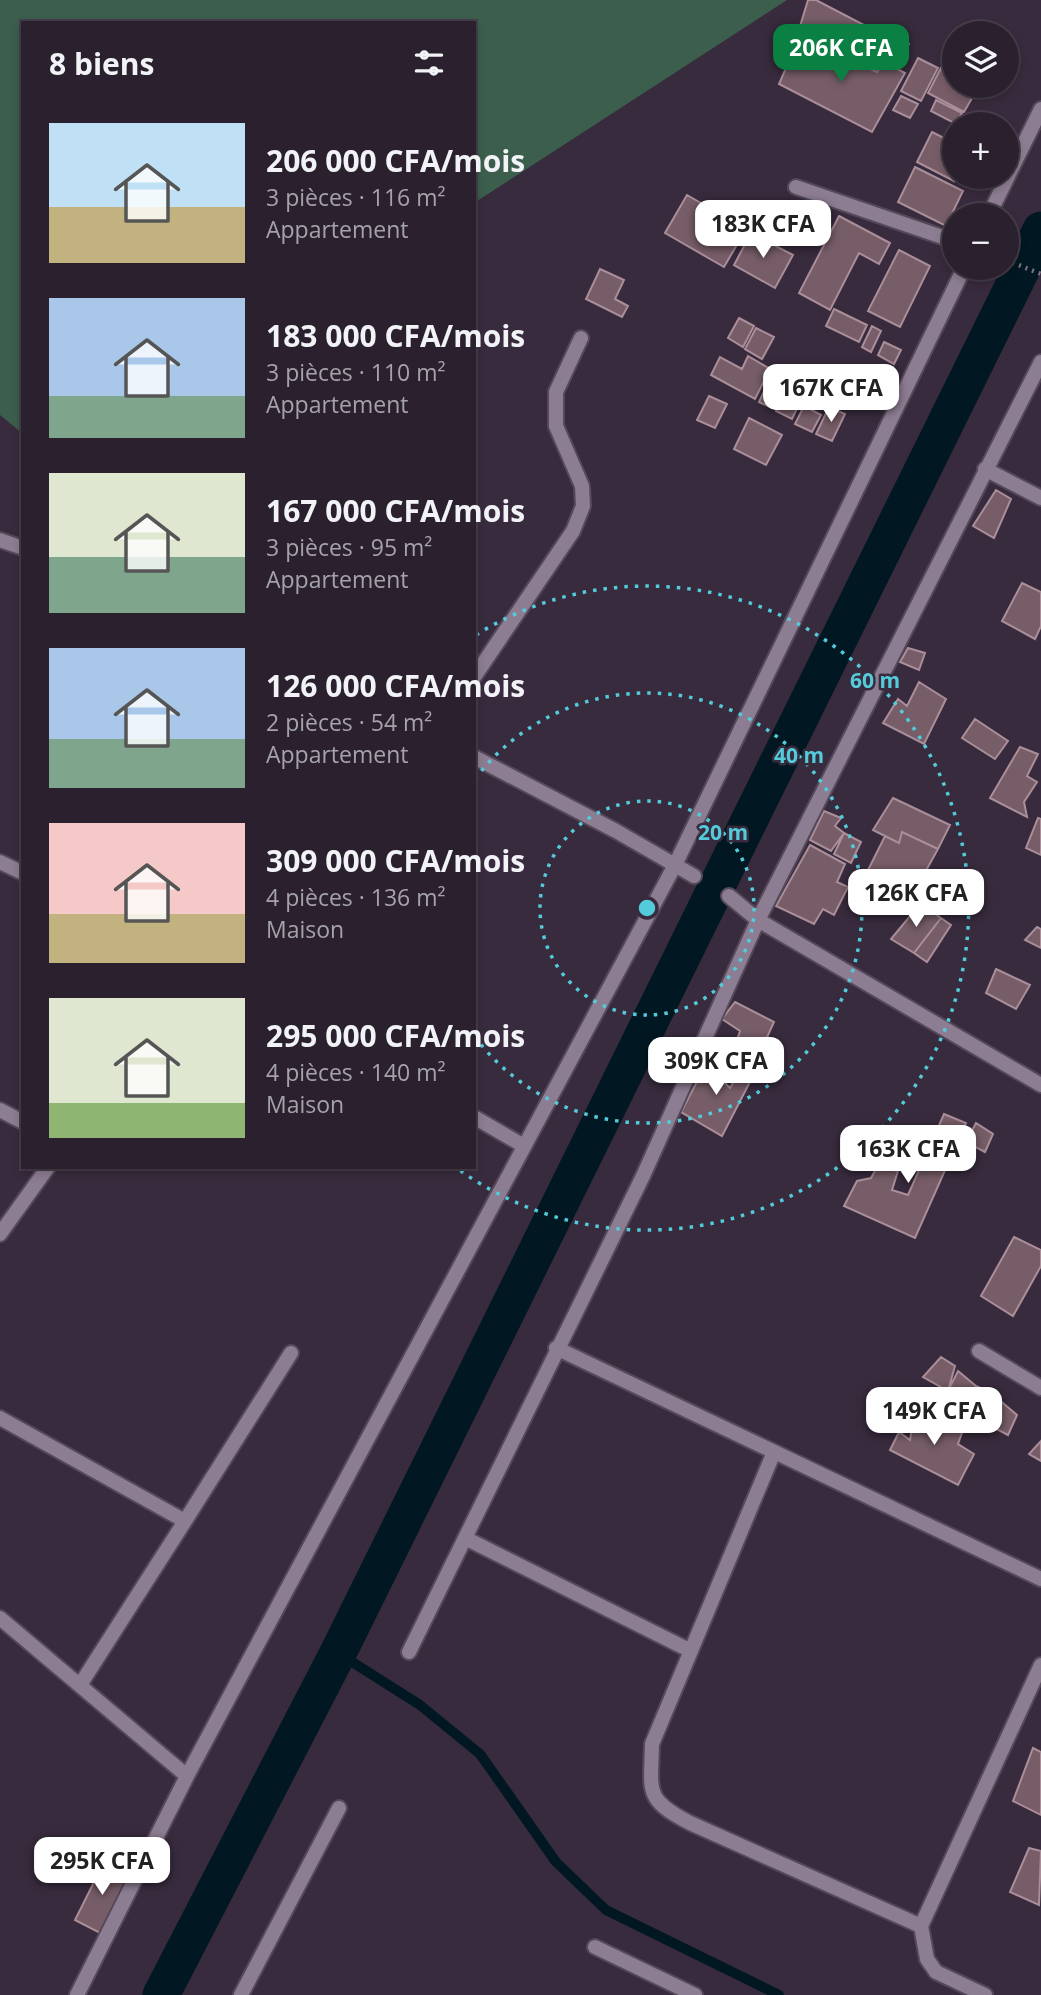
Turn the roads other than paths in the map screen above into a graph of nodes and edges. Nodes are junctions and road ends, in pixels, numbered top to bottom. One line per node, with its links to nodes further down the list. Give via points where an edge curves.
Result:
1 (1041, 109): 3 (street)
2 (796, 187): 4 (street)
3 (995, 203)
4 (942, 237)
5 (958, 280): 15 (street)
6 (581, 338): 12 (street, via 556,392 556,426 582,486 583,506 573,531)
7 (1041, 362): 8 (street)
8 (985, 469): 9 (street); 19 (street)
9 (1041, 498)
10 (0, 540): 11 (street)
11 (21, 547)
12 (476, 674)
13 (476, 758): 15 (street)
14 (0, 862): 16 (street)
15 (675, 865): 17 (street); 24 (street)
16 (21, 872)
17 (694, 876)
18 (729, 897): 19 (street)
19 (758, 920): 20 (street); 27 (street, via 643,1176)
20 (1041, 1085)
21 (0, 1110): 23 (street)
22 (476, 1119): 24 (street)
23 (21, 1121)
24 (524, 1146): 41 (street)
25 (47, 1169): 26 (street)
26 (0, 1234)
27 (556, 1348): 32 (street); 34 (street)
28 (979, 1351): 30 (street)
29 (291, 1353): 33 (street)
30 (1041, 1388)
31 (0, 1419): 33 (street)
32 (774, 1452): 35 (street); 37 (street)
33 (186, 1521): 40 (street)
34 (467, 1539): 37 (street); 38 (street)
35 (1041, 1578)
36 (0, 1618): 40 (street)
37 (691, 1651): 43 (street, via 652,1744 651,1791 662,1808)
38 (409, 1652)
39 (1041, 1665): 43 (street)
40 (80, 1685): 41 (street)
41 (187, 1776): 45 (street)
42 (339, 1808): 46 (street)
43 (921, 1926): 48 (street, via 927,1959 936,1972)
44 (596, 1947): 47 (street)
45 (77, 1995)
46 (242, 1995)
47 (695, 1995)
48 (985, 1995)

